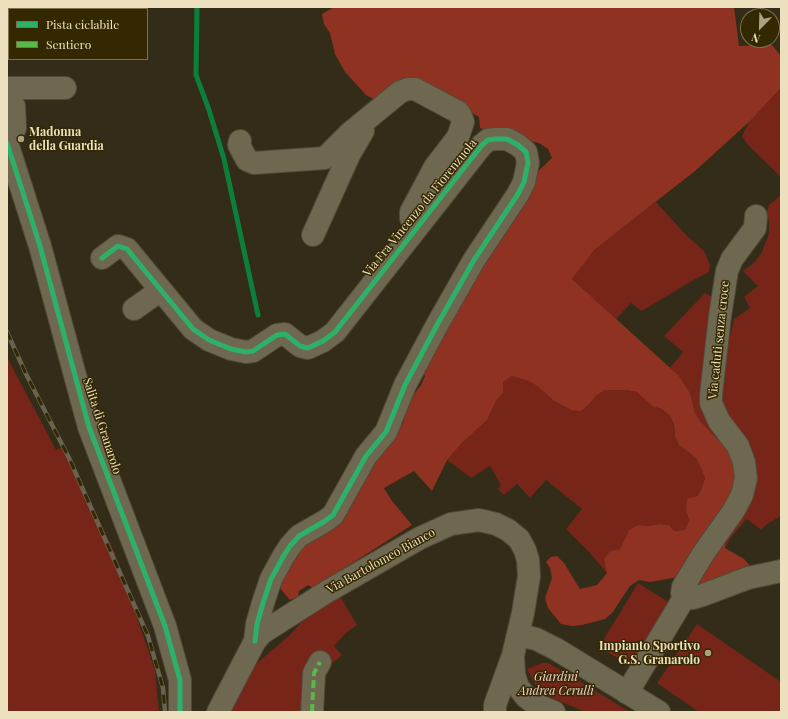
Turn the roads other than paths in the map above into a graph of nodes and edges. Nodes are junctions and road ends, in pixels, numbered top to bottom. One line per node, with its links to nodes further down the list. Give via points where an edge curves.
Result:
1 (65, 88): 2 (street)
2 (11, 97): 4 (street, via 15,128)
3 (373, 113): 5 (street, Via Fra Vincenzo da Fiorenzuola, via 325,158 254,164 247,160 239,145); 8 (street, Via Fra Vincenzo da Fiorenzuola, via 400,92 411,88 458,112 462,119 458,137 435,167 411,212 413,224); 9 (street, Via Fra Vincenzo da Fiorenzuola, via 349,155)
4 (7, 133)
5 (240, 141)
6 (7, 143): 19 (street, Salita di Granarolo, via 40,246 89,427 165,626 180,680)
7 (756, 216): 14 (street, Via caduti senza croce, via 755,228 732,260 727,272 711,395 711,403 719,421 738,446 746,478 742,495 734,510 682,586)
8 (417, 228): 11 (street, Via Fra Vincenzo da Fiorenzuola, via 335,332 308,348 300,346 280,333 252,351 227,348 198,334); 15 (street, Via Fra Vincenzo da Fiorenzuola, via 482,144 488,140 507,139 526,152 528,163 524,182 518,194 474,260 437,325 405,385 386,432 366,456 333,515 299,536 283,557 271,579 263,603)
9 (314, 235)
10 (102, 258): 11 (street, Via Fra Vincenzo da Fiorenzuola, via 118,246 127,249)
11 (161, 290): 12 (street)
12 (134, 309)
13 (781, 571): 14 (street, via 748,578 693,598)
14 (684, 598): 18 (street, Via caduti senza croce)
15 (255, 641): 16 (street, Via Bartolomeo Bianco, via 267,630 328,591 420,538 451,524 485,521 504,527 519,540 525,550 529,576); 20 (street, Via Bartolomeo Bianco)
16 (516, 645): 18 (street, via 536,639); 22 (street, via 495,704); 23 (street, Via Bartolomeo Bianco, via 514,675 522,692 531,701)
17 (320, 662): 21 (street, via 314,673)
18 (627, 693): 24 (street)
19 (180, 712)
20 (218, 712)
21 (312, 712)
22 (495, 712)
23 (554, 712)
24 (659, 712)

